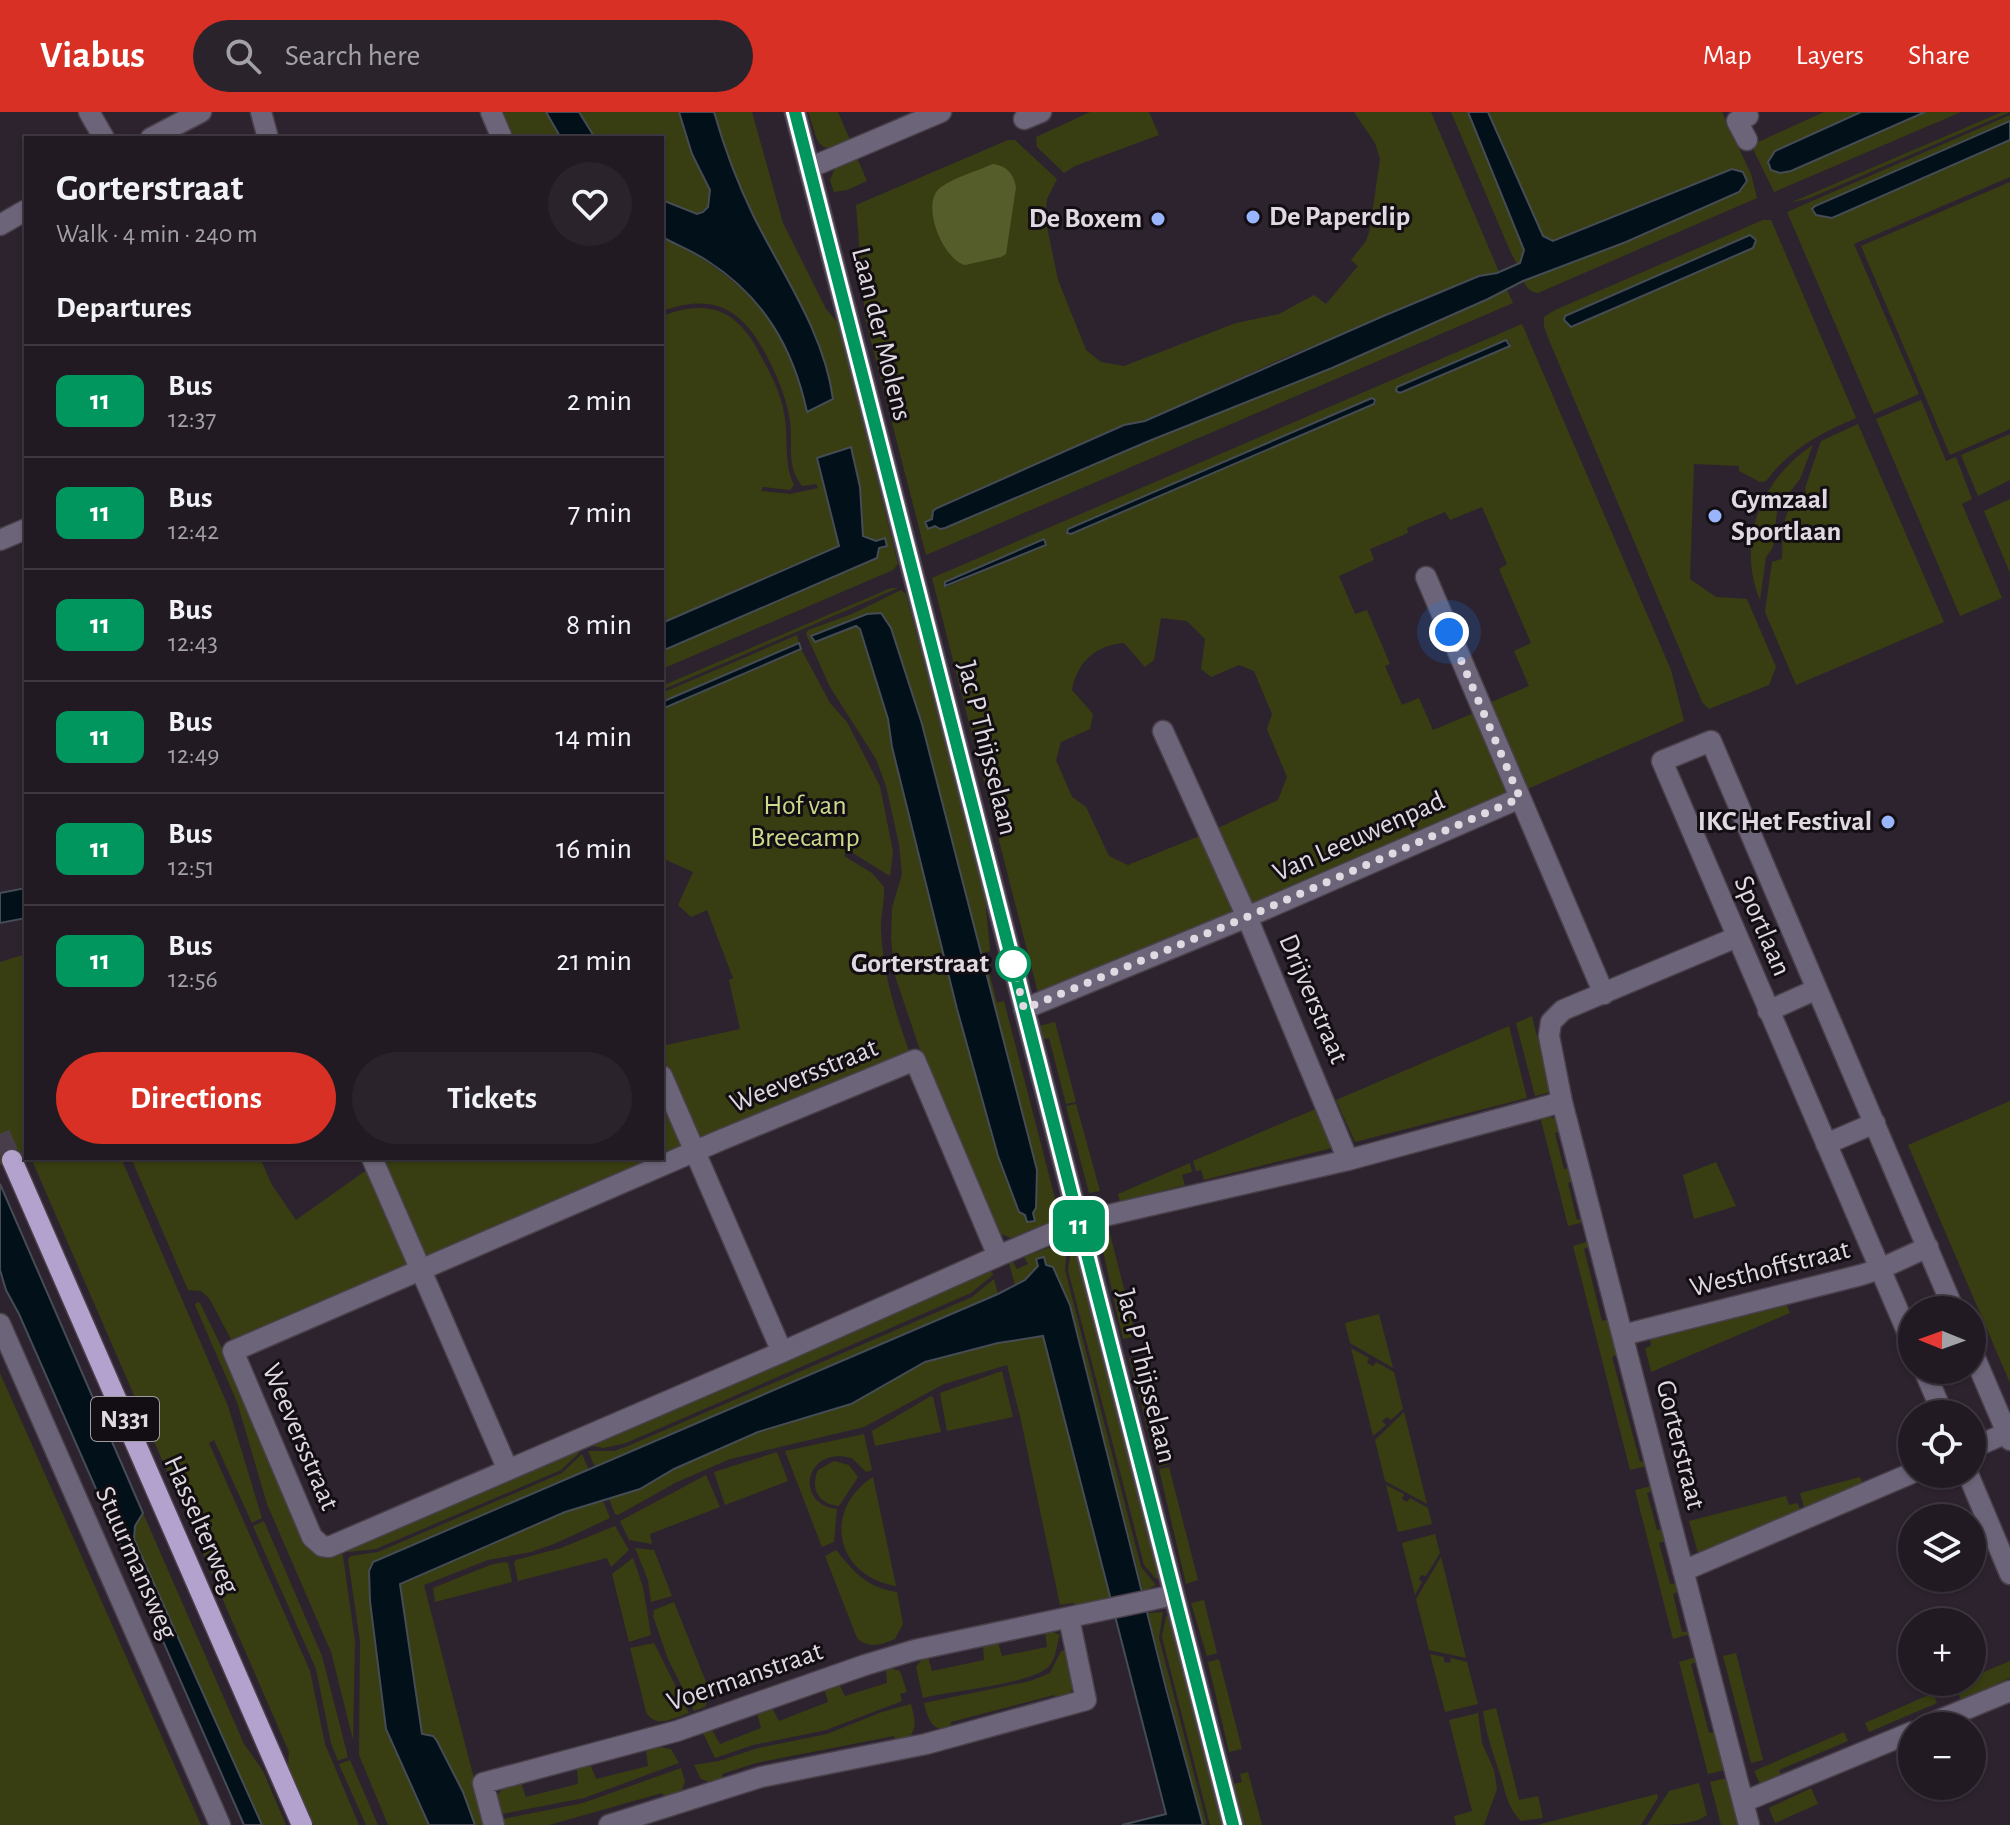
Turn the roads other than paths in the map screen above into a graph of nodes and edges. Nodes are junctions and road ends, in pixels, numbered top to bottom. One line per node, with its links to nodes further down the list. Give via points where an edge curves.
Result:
1 (89, 112): 8 (street)
2 (201, 112): 9 (street)
3 (261, 112): 10 (street)
4 (491, 112): 11 (street)
5 (795, 112): 13 (street, Laan der Molens)
6 (941, 112): 13 (street)
7 (1750, 113): 12 (street, via 1737,121)
8 (103, 136)
9 (155, 136)
10 (267, 136)
11 (501, 136)
12 (1747, 140)
13 (809, 168): 18 (street, Laan der Molens)
14 (24, 215): 15 (street)
15 (0, 225)
16 (24, 530): 17 (street)
17 (0, 540)
18 (912, 569): 26 (street, Jac P Thijsselaan)
19 (1426, 577): 21 (street)
20 (1163, 731): 22 (street, Drijverstraat)
21 (1520, 798): 22 (street, Van Leeuwenpad); 25 (street)
22 (1247, 917): 26 (street, Van Leeuwenpad); 35 (street, Drijverstraat)
23 (1737, 937): 24 (street, Sportlaan, via 1662,761 1711,741); 25 (street); 27 (street, Sportlaan)
24 (1817, 989): 27 (street, Sportlaan); 30 (street, Sportlaan)
25 (1604, 994): 29 (street, Gorterstraat, via 1563,1010 1551,1022)
26 (1024, 1009): 36 (street, Jac P Thijsselaan)
27 (1768, 1011): 31 (street, Sportlaan)
28 (664, 1081): 32 (street)
29 (1562, 1102): 35 (street); 44 (street, Gorterstraat)
30 (1875, 1123): 31 (street); 37 (street, Sportlaan)
31 (1826, 1144): 39 (street, Sportlaan)
32 (695, 1152): 38 (street, Weeversstraat, via 915,1060); 40 (street, Weeversstraat); 45 (street)
33 (12, 1160): 61 (main road, Hasselterweg / N331)
34 (374, 1160): 40 (street)
35 (1348, 1160): 36 (street)
36 (1078, 1222): 38 (street, Weeversstraat); 54 (street, Jac P Thijsselaan)
37 (1928, 1247): 39 (street, Westhoffstraat); 41 (street, Sportlaan)
38 (998, 1256): 45 (street, Weeversstraat)
39 (1880, 1269): 42 (street, Sportlaan); 44 (street, Westhoffstraat)
40 (423, 1271): 49 (street); 49 (street, Weeversstraat, via 233,1351 306,1522 316,1542 337,1545)
41 (1948, 1296)
42 (1898, 1311)
43 (0, 1324): 60 (street, Stuurmansweg)
44 (1623, 1335): 52 (street, Gorterstraat)
45 (782, 1352): 49 (street, Weeversstraat)
46 (1986, 1384): 47 (street)
47 (2008, 1437): 48 (street)
48 (1986, 1444)
49 (508, 1470)
50 (1898, 1479): 52 (street)
51 (1974, 1488): 53 (street)
52 (1683, 1571): 59 (street, Gorterstraat)
53 (2010, 1574)
54 (1174, 1595): 55 (street, Voermanstraat); 64 (street, Jac P Thijsselaan)
55 (1069, 1618): 62 (street, Voermanstraat, via 915,1650 688,1728 483,1783); 63 (street, via 1086,1700 926,1744 761,1777)
56 (2010, 1691): 57 (street)
57 (1959, 1712)
58 (1898, 1738): 59 (street)
59 (1743, 1802): 65 (street)
60 (220, 1825)
61 (302, 1825)
62 (494, 1825)
63 (609, 1825)
64 (1233, 1825)
65 (1749, 1825)

